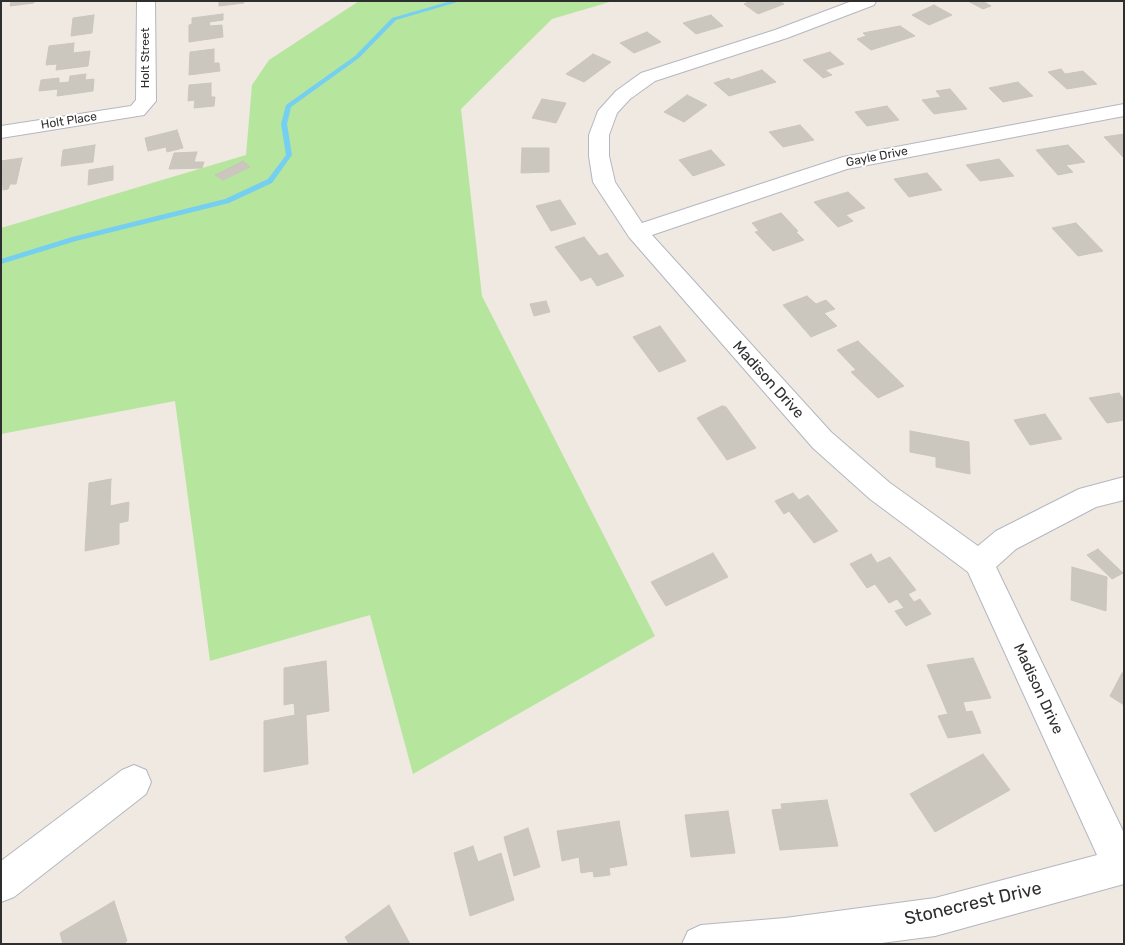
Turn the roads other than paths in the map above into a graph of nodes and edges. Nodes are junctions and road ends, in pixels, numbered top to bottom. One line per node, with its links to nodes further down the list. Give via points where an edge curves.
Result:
1 (146, 1): 4 (street, Holt Street, via 146,101)
2 (868, 1): 6 (street, Madison Drive, via 781,34 648,77 608,110 599,135 604,182)
3 (1124, 110): 6 (street, Gayle Drive, via 843,163)
4 (137, 111): 5 (street, Holt Place)
5 (1, 132)
6 (638, 232): 8 (street, Madison Drive, via 822,440 880,491)
7 (1124, 488): 8 (street, via 1081,501 1006,540)
8 (979, 563): 10 (street, Madison Drive)
9 (134, 782): 11 (street)
10 (1122, 866): 12 (street, Stonecrest Drive, via 934,917 785,937)
11 (1, 884)
12 (701, 944)

